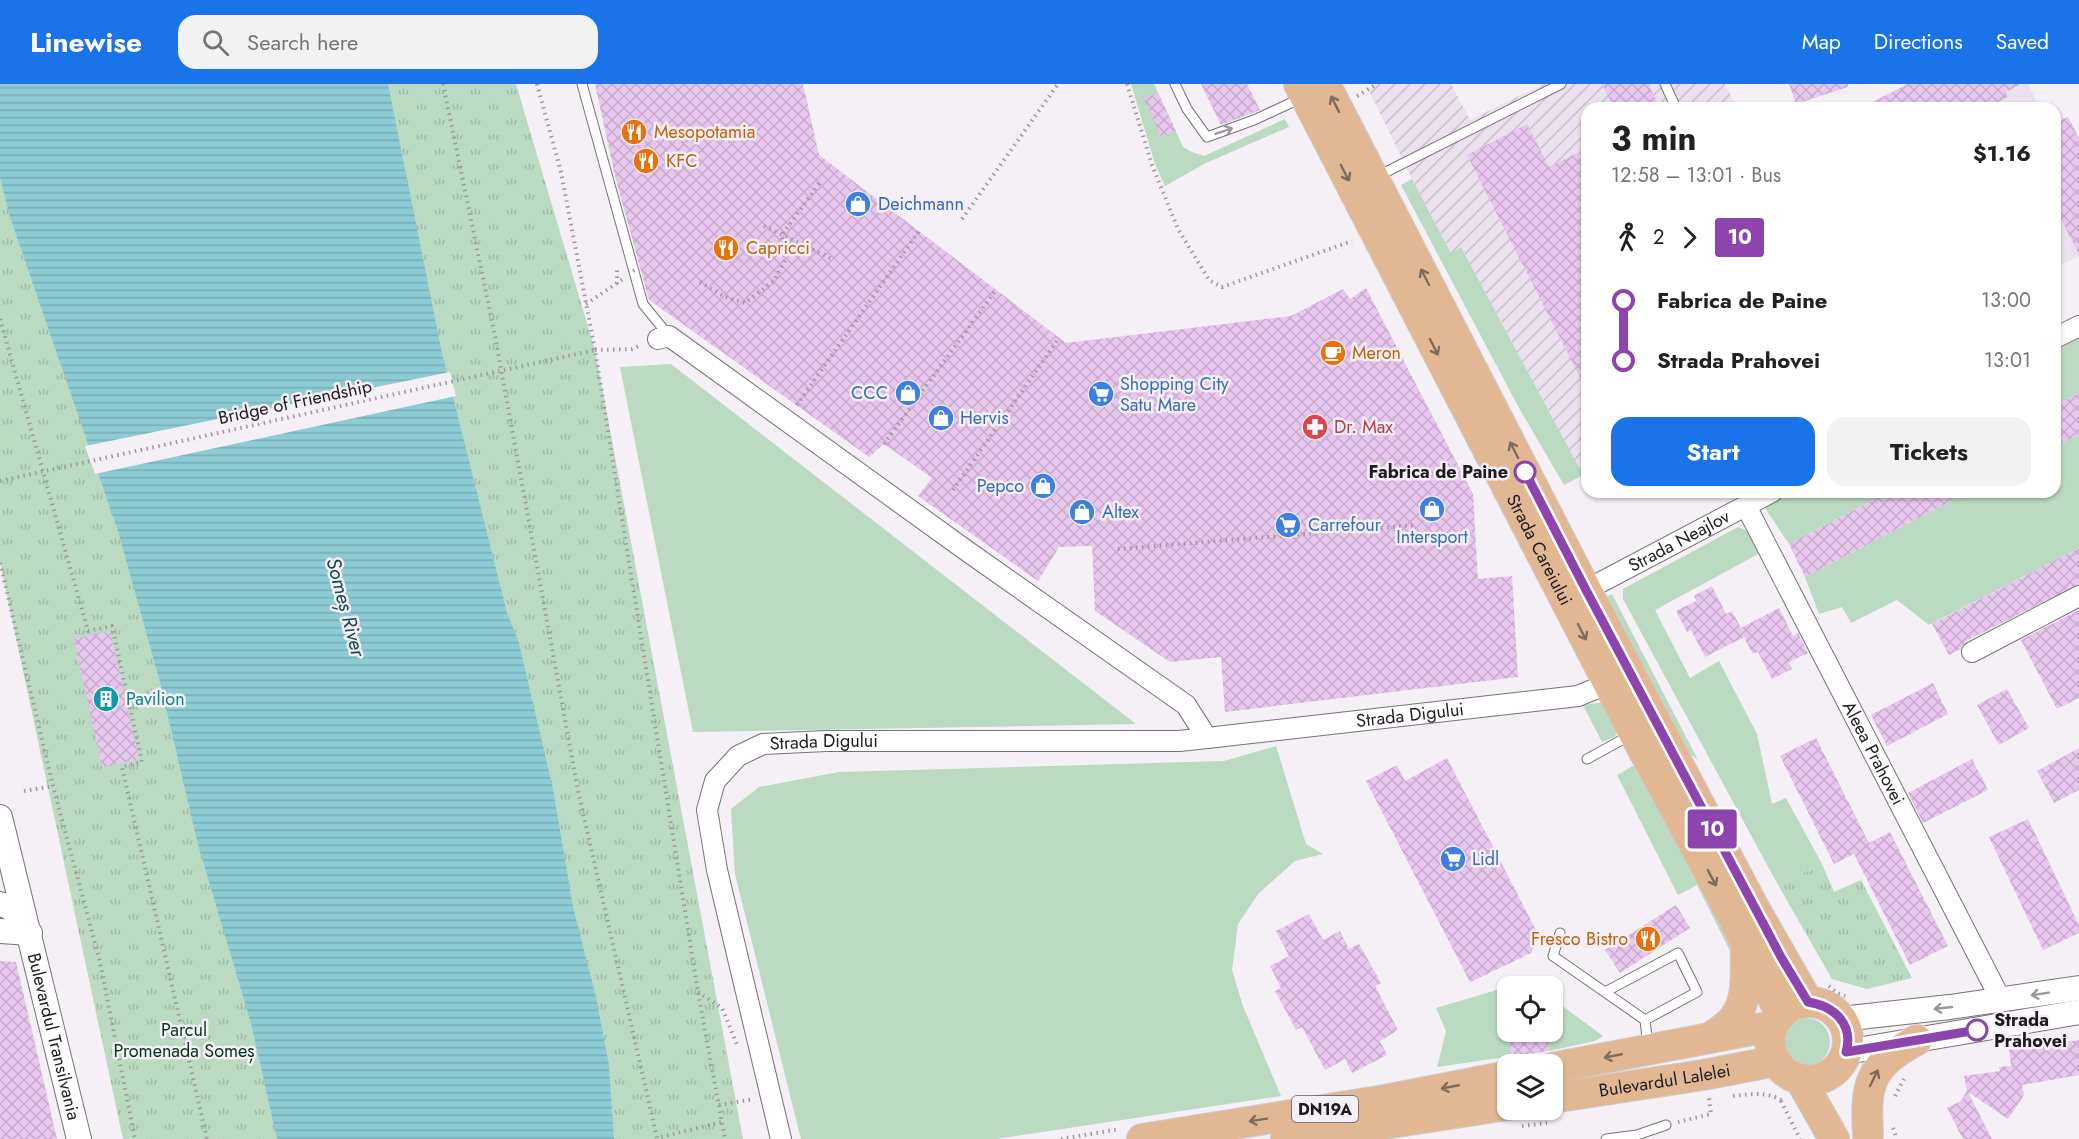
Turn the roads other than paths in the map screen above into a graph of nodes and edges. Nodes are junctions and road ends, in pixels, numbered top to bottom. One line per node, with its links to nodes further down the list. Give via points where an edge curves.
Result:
1 (582, 84): 10 (lane, via 643,304)
2 (1175, 84): 5 (lane, one-way to 5, via 1187,110 1207,136 1254,120)
3 (1561, 84): 7 (lane)
4 (1665, 84): 6 (lane)
5 (1311, 90): 7 (main road, Strada Careiului, one-way to 5); 16 (main road, Strada Careiului, one-way to 16)
6 (1673, 102)
7 (1374, 178): 13 (main road, Strada Careiului, one-way to 7)
8 (2079, 326): 9 (street)
9 (2061, 335)
10 (663, 337): 18 (street, via 1186,705)
11 (1761, 498): 12 (street, Strada Neajlov)
12 (1746, 506): 13 (street, Strada Neajlov); 29 (street, Aleea Prahovei)
13 (1586, 590): 27 (main road, Strada Careiului, via 1753,906)
14 (2079, 596): 15 (street)
15 (1972, 652)
16 (1609, 683): 17 (main road, Strada Careiului); 18 (street, Strada Digului, via 1578,696)
17 (1634, 733): 19 (lane); 25 (main road, Strada Careiului, one-way to 25)
18 (1208, 738): 49 (street, Strada Digului, via 826,741 763,744 738,756 715,781 707,810 717,870)
19 (1587, 759)
20 (0, 817): 23 (street, Bulevardul Transilvania)
21 (0, 903): 23 (street, Bulevardul Transilvania, via 18,914)
22 (0, 931): 23 (street)
23 (30, 933): 48 (street, Bulevardul Transilvania)
24 (1560, 933): 28 (lane, via 1553,956)
25 (1746, 945): 33 (main road, Strada Careiului); 34 (main road, via 1743,1001 1732,1021)
26 (2079, 988): 29 (street, one-way to 29)
27 (1815, 991): 30 (main road, via 1820,1004); 33 (main road, Bulevardul Lalelei)
28 (1605, 992): 32 (lane); 32 (lane, via 1678,953 1697,992)
29 (2001, 1000): 30 (street, one-way to 30)
30 (1846, 1009): 37 (main road, via 1848,1044)
31 (2079, 1012): 35 (street)
32 (1645, 1020): 36 (lane)
33 (1777, 1020): 34 (main road, Bulevardul Lalelei); 38 (main road, via 1770,1043)
34 (1712, 1037): 36 (main road, Bulevardul Lalelei)
35 (1917, 1040): 37 (street); 46 (main road, one-way to 35, via 1866,1103 1870,1086 1888,1058)
36 (1649, 1050): 39 (main road, Bulevardul Lalelei, one-way to 39)
37 (1842, 1060): 41 (main road, via 1827,1076); 46 (main road)
38 (1776, 1061): 41 (main road, via 1788,1074); 42 (main road, Bulevardul Lalelei)
39 (1563, 1066)
40 (1497, 1078): 50 (main road, DN19A, one-way to 50)
41 (1791, 1090): 53 (main road)
42 (1563, 1096)
43 (1497, 1108): 45 (main road, DN19A)
44 (1666, 1125): 47 (lane)
45 (1403, 1130): 51 (main road, DN19A)
46 (1877, 1133)
47 (1638, 1137): 52 (lane)
48 (79, 1139)
49 (781, 1139)
50 (1142, 1139)
51 (1286, 1139)
52 (1606, 1139)
53 (1834, 1139)

